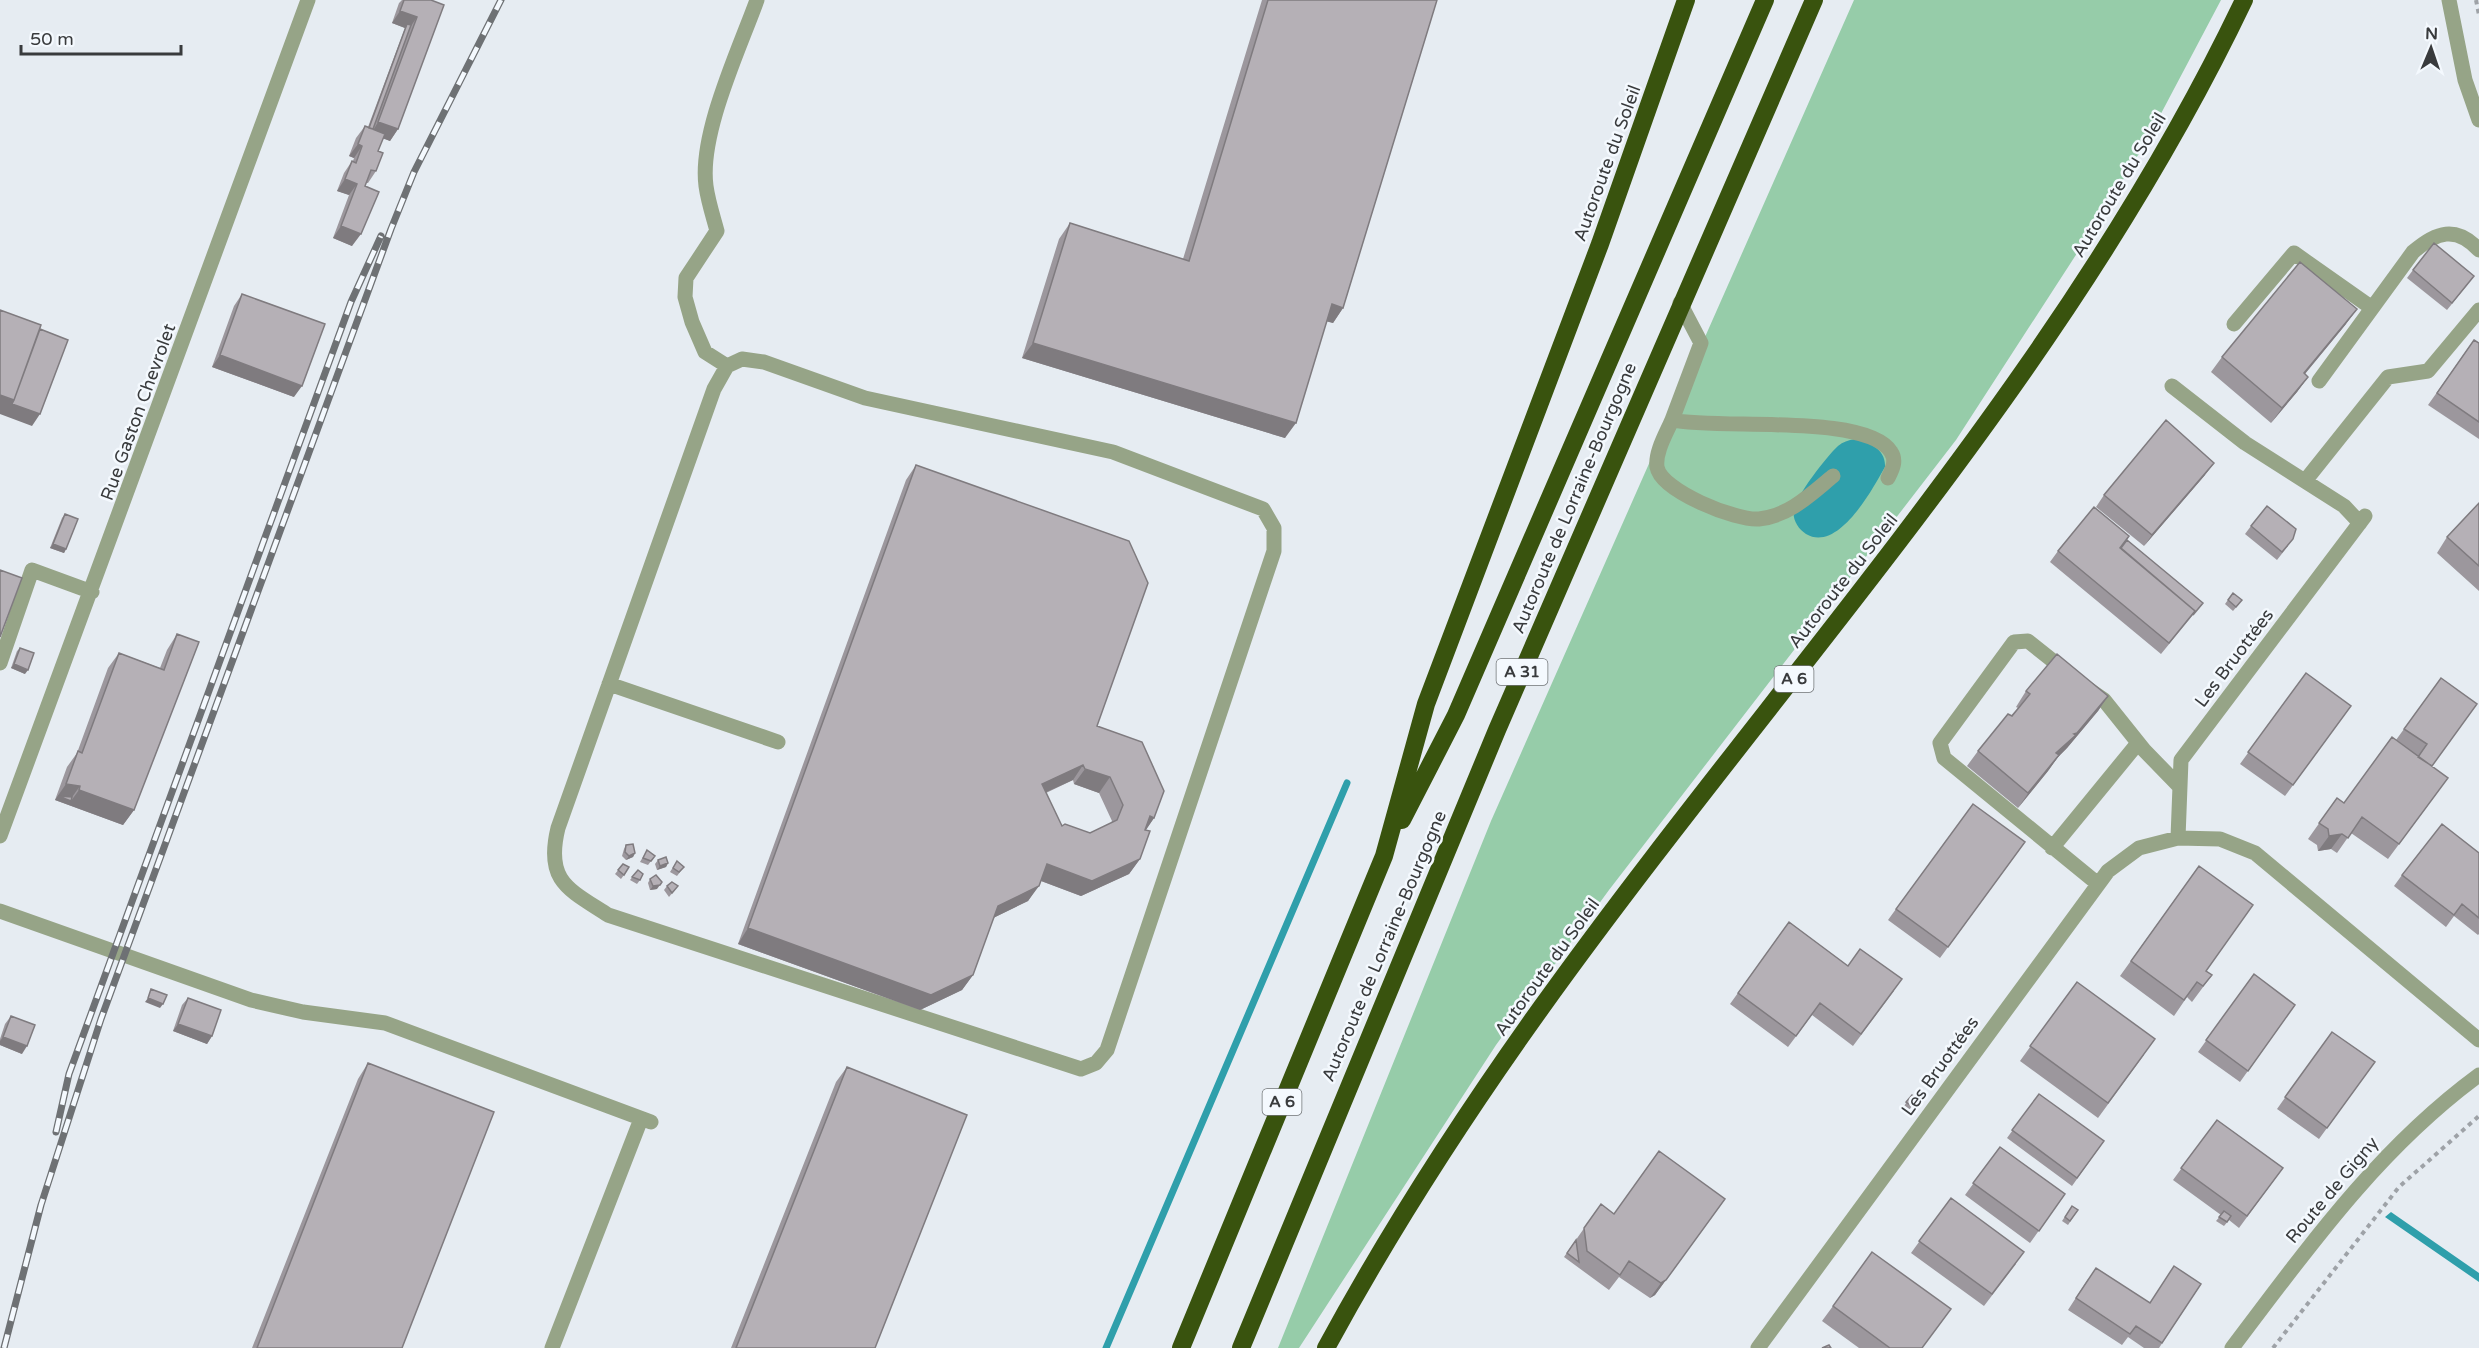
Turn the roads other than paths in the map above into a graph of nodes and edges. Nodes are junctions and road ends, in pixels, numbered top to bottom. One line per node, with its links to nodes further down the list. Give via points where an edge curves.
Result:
1 (308, 0): 21 (street, Rue Gaston Chevrolet)
2 (757, 0): 14 (street, via 714,120 707,158 706,184 717,231 686,278 685,297 705,352)
3 (1686, 0): 30 (highway, Autoroute du Soleil / A 6, via 1596,256 1426,704)
4 (1765, 0): 30 (highway, Autoroute de Lorraine-Bourgogne / A 31, via 1456,715)
5 (1814, 0): 10 (highway, Autoroute de Lorraine-Bourgogne / A 31)
6 (2244, 0): 38 (highway, Autoroute du Soleil / A 6, via 2145,185 2037,354 1901,542 1539,1011 1421,1186)
7 (2449, 0): 8 (street, via 2465,80)
8 (2479, 120)
9 (2479, 250): 11 (street, via 2461,236 2442,234 2429,238 2413,252)
10 (1680, 303): 17 (street, via 1701,343); 37 (highway, Autoroute de Lorraine-Bourgogne / A 31)
11 (2372, 308): 13 (street, via 2295,253); 15 (street)
12 (2479, 310): 20 (street, via 2428,371 2388,377)
13 (2234, 324)
14 (726, 366): 23 (street, via 714,389); 23 (street, via 742,359 764,362 865,398 1113,452 1263,509 1274,528 1274,551 1107,1050 1096,1063 1081,1068 608,915 570,890 555,870 552,850)
15 (2319, 381)
16 (2172, 386): 20 (street, via 2245,443)
17 (1672, 420): 18 (street, via 1656,458 1660,477 1676,491 1730,514 1759,519 1781,513 1795,507); 19 (street, via 1811,426 1868,435 1893,453 1894,464)
18 (1833, 476)
19 (1888, 478)
20 (2305, 481): 26 (street, Les Bruottées, via 2363,519 2181,760)
21 (92, 592): 22 (street, via 32,570); 27 (street, Rue Gaston Chevrolet)
22 (0, 663)
23 (609, 684): 24 (street)
24 (778, 742)
25 (2138, 743): 26 (street); 29 (street); 29 (street, via 2104,700 2028,641 2014,642 1940,743 1944,758)
26 (2180, 787): 28 (street, Les Bruottées)
27 (0, 836)
28 (2178, 838): 31 (street, Les Bruottées, via 2139,849 2108,871); 33 (street, Les Bruottées, via 2220,839 2255,853)
29 (2052, 848): 31 (street)
30 (1384, 856): 36 (highway, Autoroute du Soleil / A 6)
31 (2098, 884): 39 (street, Les Bruottées)
32 (0, 911): 35 (street, via 251,1000 303,1012 385,1023 646,1120)
33 (2479, 1040)
34 (2479, 1075): 40 (street, Route de Gigny, via 2427,1116 2366,1176)
35 (552, 1348)
36 (1181, 1348)
37 (1241, 1348)
38 (1326, 1348)
39 (1758, 1348)
40 (2232, 1348)

